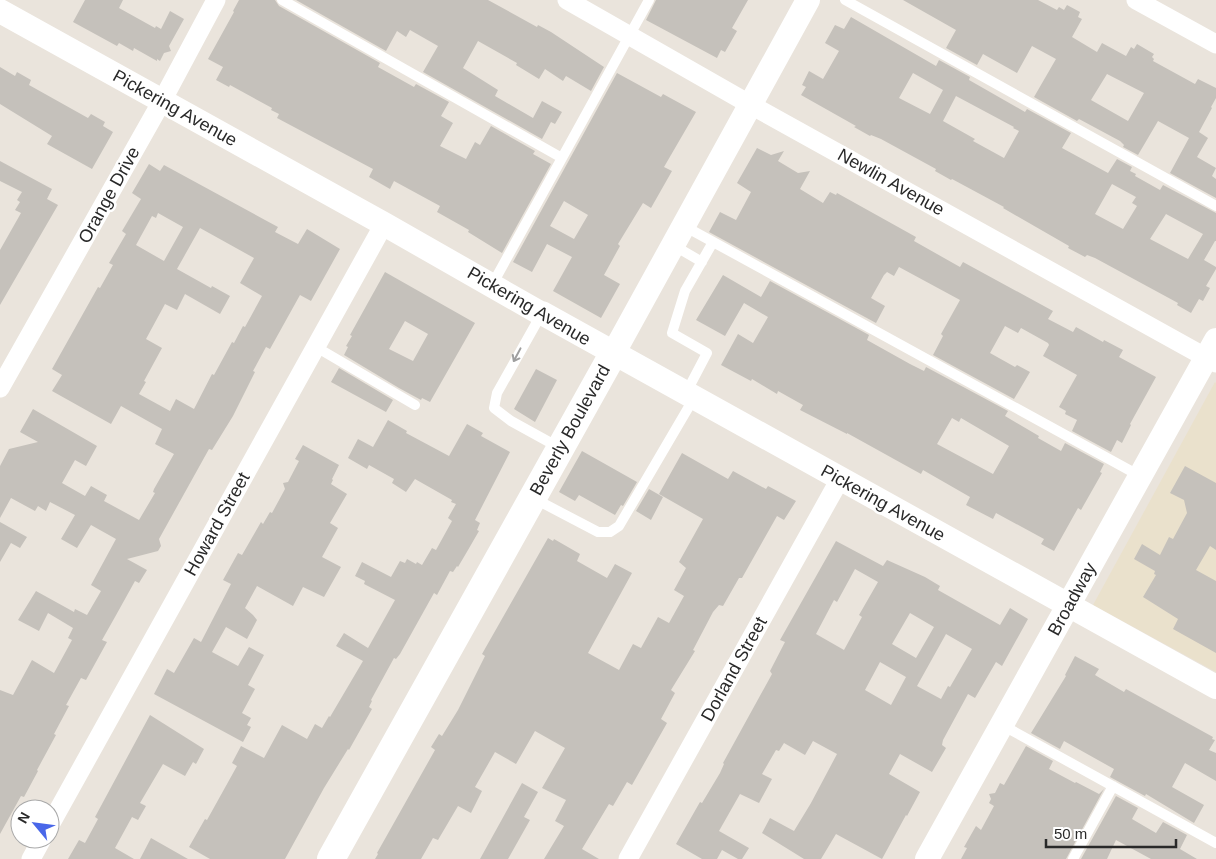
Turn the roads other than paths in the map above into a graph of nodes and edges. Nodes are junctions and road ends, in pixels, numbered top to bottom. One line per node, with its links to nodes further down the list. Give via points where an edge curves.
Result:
1 (216, 0): 11 (street, Orange Drive)
2 (282, 0): 13 (lane)
3 (567, 0): 9 (street, Newlin Avenue)
4 (650, 0): 9 (lane)
5 (808, 0): 12 (street, Beverly Boulevard)
6 (845, 0): 14 (lane)
7 (1136, 0): 10 (street)
8 (0, 11): 11 (street, Pickering Avenue)
9 (630, 36): 12 (street, Newlin Avenue); 13 (lane)
10 (1216, 44)
11 (162, 101): 15 (street, Pickering Avenue); 24 (street, Orange Drive)
12 (751, 105): 16 (street, Beverly Boulevard); 22 (street, Newlin Avenue)
13 (562, 158): 19 (lane)
14 (1216, 206)
15 (384, 224): 19 (street, Pickering Avenue); 21 (street, Howard Street)
16 (679, 236): 17 (lane); 18 (lane); 23 (street, Beverly Boulevard)
17 (713, 242): 18 (lane); 28 (lane)
18 (702, 262): 25 (lane, via 684,291 672,333 707,353)
19 (492, 285): 20 (street, Pickering Avenue)
20 (541, 313): 23 (street, Pickering Avenue); 27 (lane, one-way to 27, via 497,393 494,408)
21 (316, 346): 26 (lane); 35 (street, Howard Street)
22 (1213, 353): 28 (street, Broadway)
23 (612, 354): 25 (street, Pickering Avenue); 27 (main road, Beverly Boulevard)
24 (0, 388)
25 (690, 396): 29 (street, Pickering Avenue); 30 (lane, via 619,526 610,532 598,532)
26 (415, 405)
27 (560, 448): 30 (main road, Beverly Boulevard)
28 (1140, 476): 31 (street, Broadway)
29 (840, 479): 31 (street, Pickering Avenue); 38 (street, Dorland Street)
30 (532, 497): 37 (main road, Beverly Boulevard)
31 (1068, 605): 32 (street, Pickering Avenue); 33 (street, Broadway)
32 (1216, 686)
33 (1002, 725): 34 (lane); 39 (street, Broadway)
34 (1113, 786): 36 (lane); 40 (lane)
35 (60, 807)
36 (1216, 843)
37 (331, 859)
38 (628, 859)
39 (927, 859)
40 (1073, 859)

